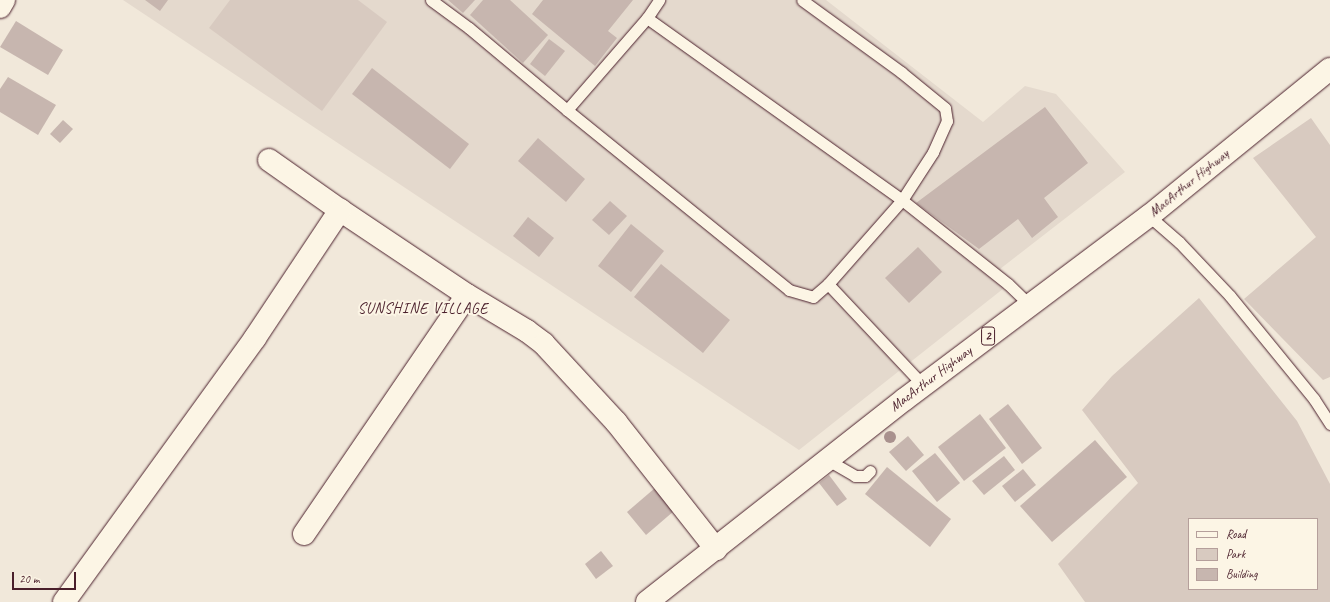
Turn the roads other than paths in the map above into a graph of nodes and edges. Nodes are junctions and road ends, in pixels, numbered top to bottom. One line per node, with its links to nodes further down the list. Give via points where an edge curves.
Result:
1 (4, 0): 5 (main road)
2 (431, 0): 8 (lane, via 469,28)
3 (659, 0): 6 (lane)
4 (802, 0): 10 (lane, via 901,72 945,108 947,121 933,152)
5 (0, 7)
6 (647, 18): 8 (lane); 10 (lane)
7 (1330, 70): 12 (main road, MacArthur Highway / 2)
8 (567, 110): 13 (lane, via 789,290 813,297)
9 (269, 160): 11 (main road)
10 (902, 200): 13 (lane); 15 (lane, via 1008,284)
11 (340, 210): 14 (main road); 23 (main road, via 255,338)
12 (1149, 216): 15 (main road, MacArthur Highway / 2); 17 (lane, via 1179,242 1230,296 1314,398)
13 (828, 284): 16 (lane)
14 (467, 295): 20 (main road); 21 (main road, via 528,331 558,357 616,422)
15 (1030, 305): 16 (main road, MacArthur Highway / 2)
16 (923, 385): 18 (main road, MacArthur Highway / 2)
17 (1330, 424)
18 (826, 459): 19 (lane, via 855,476 865,476); 21 (main road, MacArthur Highway / 2)
19 (870, 472)
20 (304, 534)
21 (716, 549): 22 (main road, MacArthur Highway / 2)
22 (659, 598)
23 (64, 602)

